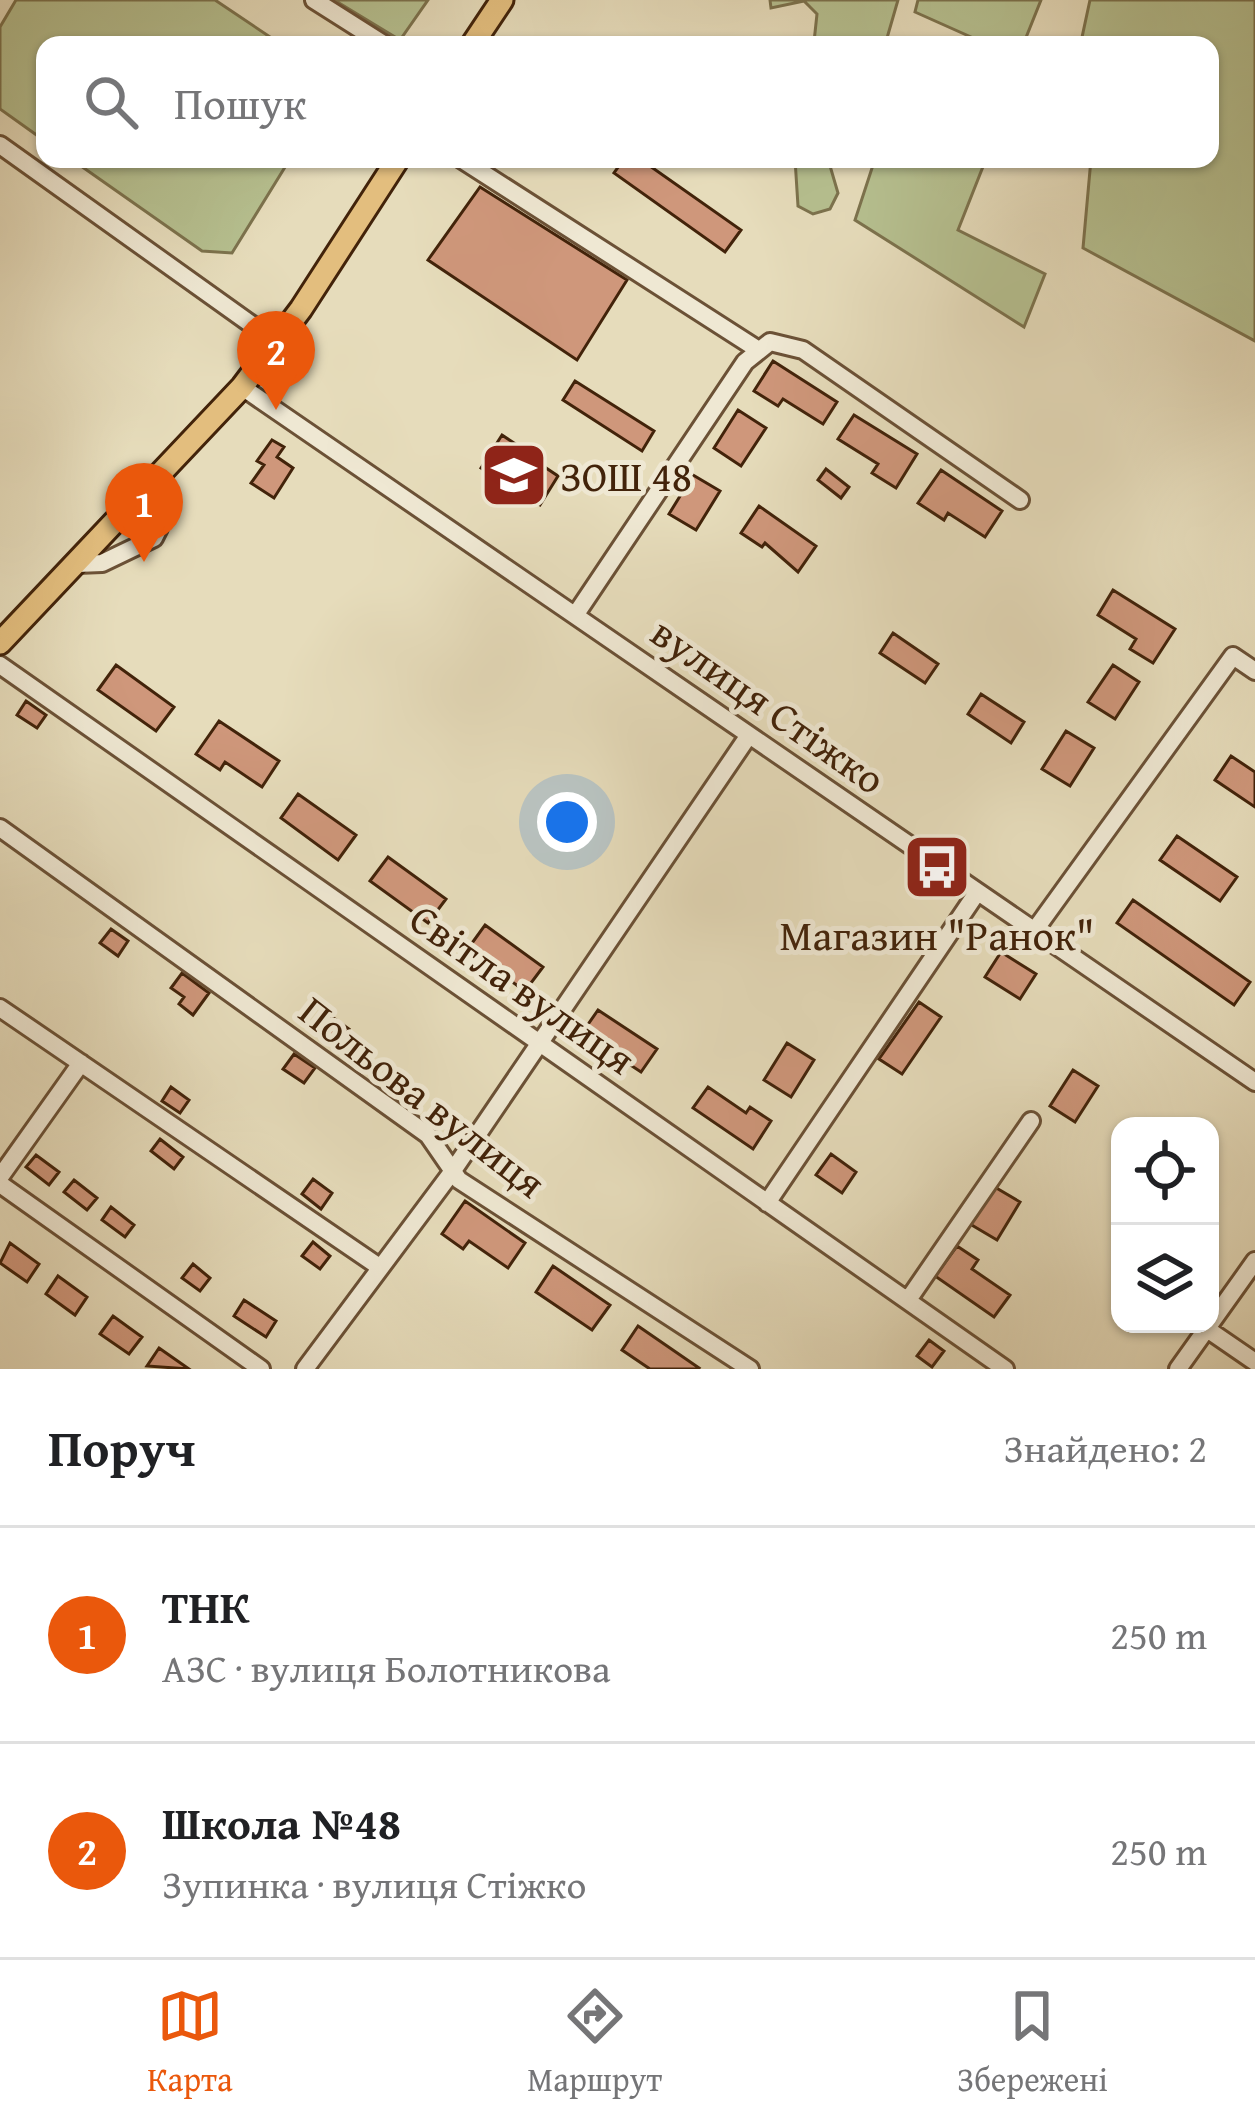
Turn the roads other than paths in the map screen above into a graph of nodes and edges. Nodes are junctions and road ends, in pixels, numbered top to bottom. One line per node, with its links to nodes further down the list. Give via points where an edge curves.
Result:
1 (314, 0): 3 (street)
2 (502, 0): 4 (main road)
3 (371, 36)
4 (478, 36)
5 (0, 145): 8 (street)
6 (392, 168): 8 (main road)
7 (474, 168): 9 (street)
8 (276, 342): 10 (main road)
9 (751, 356): 12 (street, via 770,342 803,350); 14 (street)
10 (242, 387): 11 (main road); 14 (street, вулиця Стіжко)
11 (149, 490): 13 (main road); 13 (street, via 159,528 154,538 101,563)
12 (1020, 500)
13 (77, 564): 15 (main road)
14 (576, 614): 18 (street, вулиця Стіжко)
15 (0, 643)
16 (0, 664): 23 (street, Світла вулиця)
17 (1255, 671): 21 (street, via 1233,656)
18 (749, 735): 20 (street, вулиця Стіжко); 23 (street)
19 (0, 828): 27 (street, Польова вулиця, via 428,1135)
20 (976, 894): 21 (street, вулиця Стіжко); 29 (street)
21 (1032, 934): 25 (street, вулиця Стіжко)
22 (0, 1008): 24 (street)
23 (536, 1041): 27 (street); 29 (street, Світла вулиця)
24 (81, 1063): 28 (street); 31 (street)
25 (1255, 1082)
26 (1031, 1120): 32 (street)
27 (452, 1172): 31 (street); 39 (street, Польова вулиця)
28 (0, 1180): 37 (street)
29 (767, 1203): 32 (street, Світла вулиця)
30 (1255, 1261): 33 (street)
31 (378, 1266): 38 (street)
32 (908, 1300): 40 (street, Світла вулиця)
33 (1219, 1312)
34 (1204, 1333): 41 (street)
35 (1213, 1333): 36 (street)
36 (1255, 1362)
37 (261, 1369)
38 (305, 1369)
39 (750, 1369)
40 (1005, 1369)
41 (1178, 1369)

